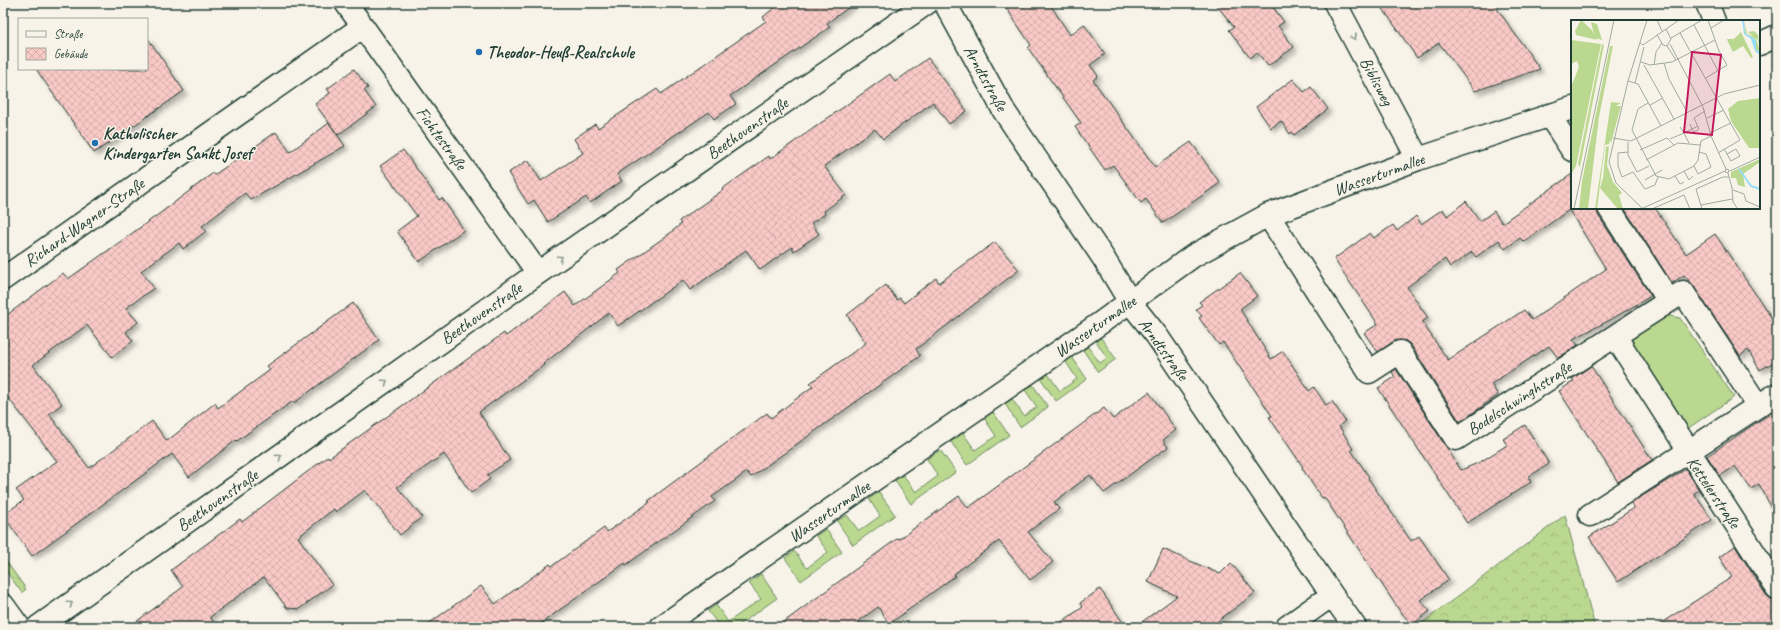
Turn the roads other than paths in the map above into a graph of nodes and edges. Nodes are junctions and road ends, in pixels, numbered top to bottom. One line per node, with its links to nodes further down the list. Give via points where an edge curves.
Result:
1 (346, 3): 7 (street, Fichtestraße)
2 (927, 3): 16 (street, Beethovenstraße, one-way to 2)
3 (945, 3): 19 (street, Arndtstraße, via 1004,111)
4 (1335, 3): 13 (street, Biblisweg, one-way to 13)
5 (1706, 3): 6 (street)
6 (1714, 20)
7 (362, 27): 16 (street, Fichtestraße); 17 (street, Richard-Wagner-Straße)
8 (1777, 36): 9 (street)
9 (1760, 44)
10 (1571, 108): 11 (street, Wasserturmallee)
11 (1549, 115): 12 (street); 13 (street, Wasserturmallee)
12 (1571, 148)
13 (1418, 159): 15 (street, Wasserturmallee)
14 (1610, 209): 18 (street)
15 (1268, 215): 19 (street, Wasserturmallee, via 1192,256); 20 (street, Bodelschwinghstraße, via 1369,372 1400,352 1456,439)
16 (538, 273): 29 (street, Beethovenstraße, one-way to 16)
17 (3, 279)
18 (1669, 301): 20 (street, Bodelschwinghstraße); 22 (street, Bodelschwinghstraße, via 1683,292)
19 (1130, 302): 26 (street, Arndtstraße, via 1157,336); 30 (street, Wasserturmallee)
20 (1615, 336): 23 (street)
21 (1777, 394): 22 (street)
22 (1758, 406): 23 (street)
23 (1689, 451): 24 (street, Kettelerstraße); 25 (street, Kettelerstraße)
24 (1590, 515)
25 (1777, 588)
26 (1332, 595): 31 (street); 32 (street, Arndtstraße)
27 (3, 605): 28 (street)
28 (19, 627)
29 (38, 627)
30 (661, 627)
31 (1287, 627)
32 (1355, 627)

